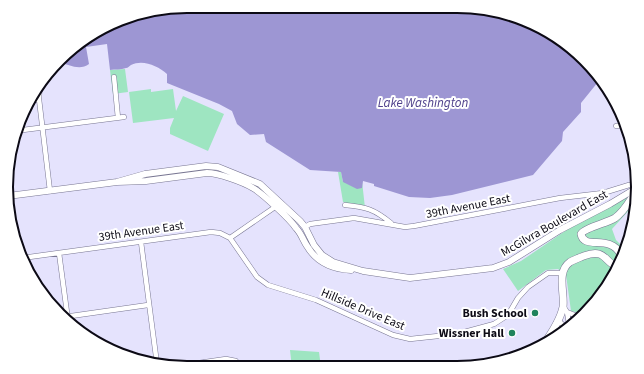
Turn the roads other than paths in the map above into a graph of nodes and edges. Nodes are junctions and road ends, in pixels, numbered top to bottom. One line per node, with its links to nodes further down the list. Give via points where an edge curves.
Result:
1 (114, 77): 6 (street)
2 (39, 94): 4 (street)
3 (36, 100): 4 (street)
4 (39, 100): 9 (street)
5 (124, 117): 6 (street)
6 (118, 118): 9 (street)
7 (616, 126): 8 (street)
8 (620, 126)
9 (42, 127): 10 (street); 15 (street)
10 (22, 130)
11 (145, 174): 12 (street); 13 (street, McGilvra Boulevard East); 22 (street, McGilvra Boulevard East, via 206,166 222,168 260,184)
12 (146, 181): 13 (street, McGilvra Boulevard East); 20 (street, McGilvra Boulevard East, via 216,174 253,188)
13 (117, 182): 15 (street, McGilvra Boulevard East)
14 (631, 185): 21 (street, 39th Avenue East, via 607,192 560,198 414,226)
15 (50, 191): 17 (street, McGilvra Boulevard East)
16 (631, 191): 29 (street, McGilvra Boulevard East, via 509,262 493,268 410,278)
17 (13, 195)
18 (631, 198): 25 (main road, via 619,216 581,234 586,242 612,245)
19 (345, 205): 21 (street, via 378,212)
20 (274, 207): 23 (street); 29 (street, McGilvra Boulevard East, via 294,224 309,250 320,261 339,269)
21 (392, 224): 22 (street, 39th Avenue East, via 354,218 310,224)
22 (305, 227): 29 (street, McGilvra Boulevard East, via 322,255 339,264)
23 (230, 238): 24 (street, 39th Avenue East, via 215,232); 30 (street, Hillside Drive East, via 257,277 268,285 316,300 393,335 410,339 457,334 499,322 508,315 518,298 528,288 548,273)
24 (141, 242): 26 (street, 39th Avenue East); 31 (street)
25 (619, 251)
26 (59, 253): 27 (street, 39th Avenue East); 33 (street)
27 (28, 257)
28 (613, 264): 30 (main road, via 600,254 592,253 569,263)
29 (363, 271)
30 (562, 273): 32 (main road)
31 (148, 305): 35 (street); 40 (street)
32 (565, 309): 34 (street); 36 (street); 37 (main road)
33 (66, 312)
34 (575, 315)
35 (71, 317)
36 (568, 321)
37 (556, 323): 38 (street); 39 (main road)
38 (563, 325)
39 (549, 335)
40 (156, 359)
41 (212, 361): 42 (street)
42 (236, 361)

